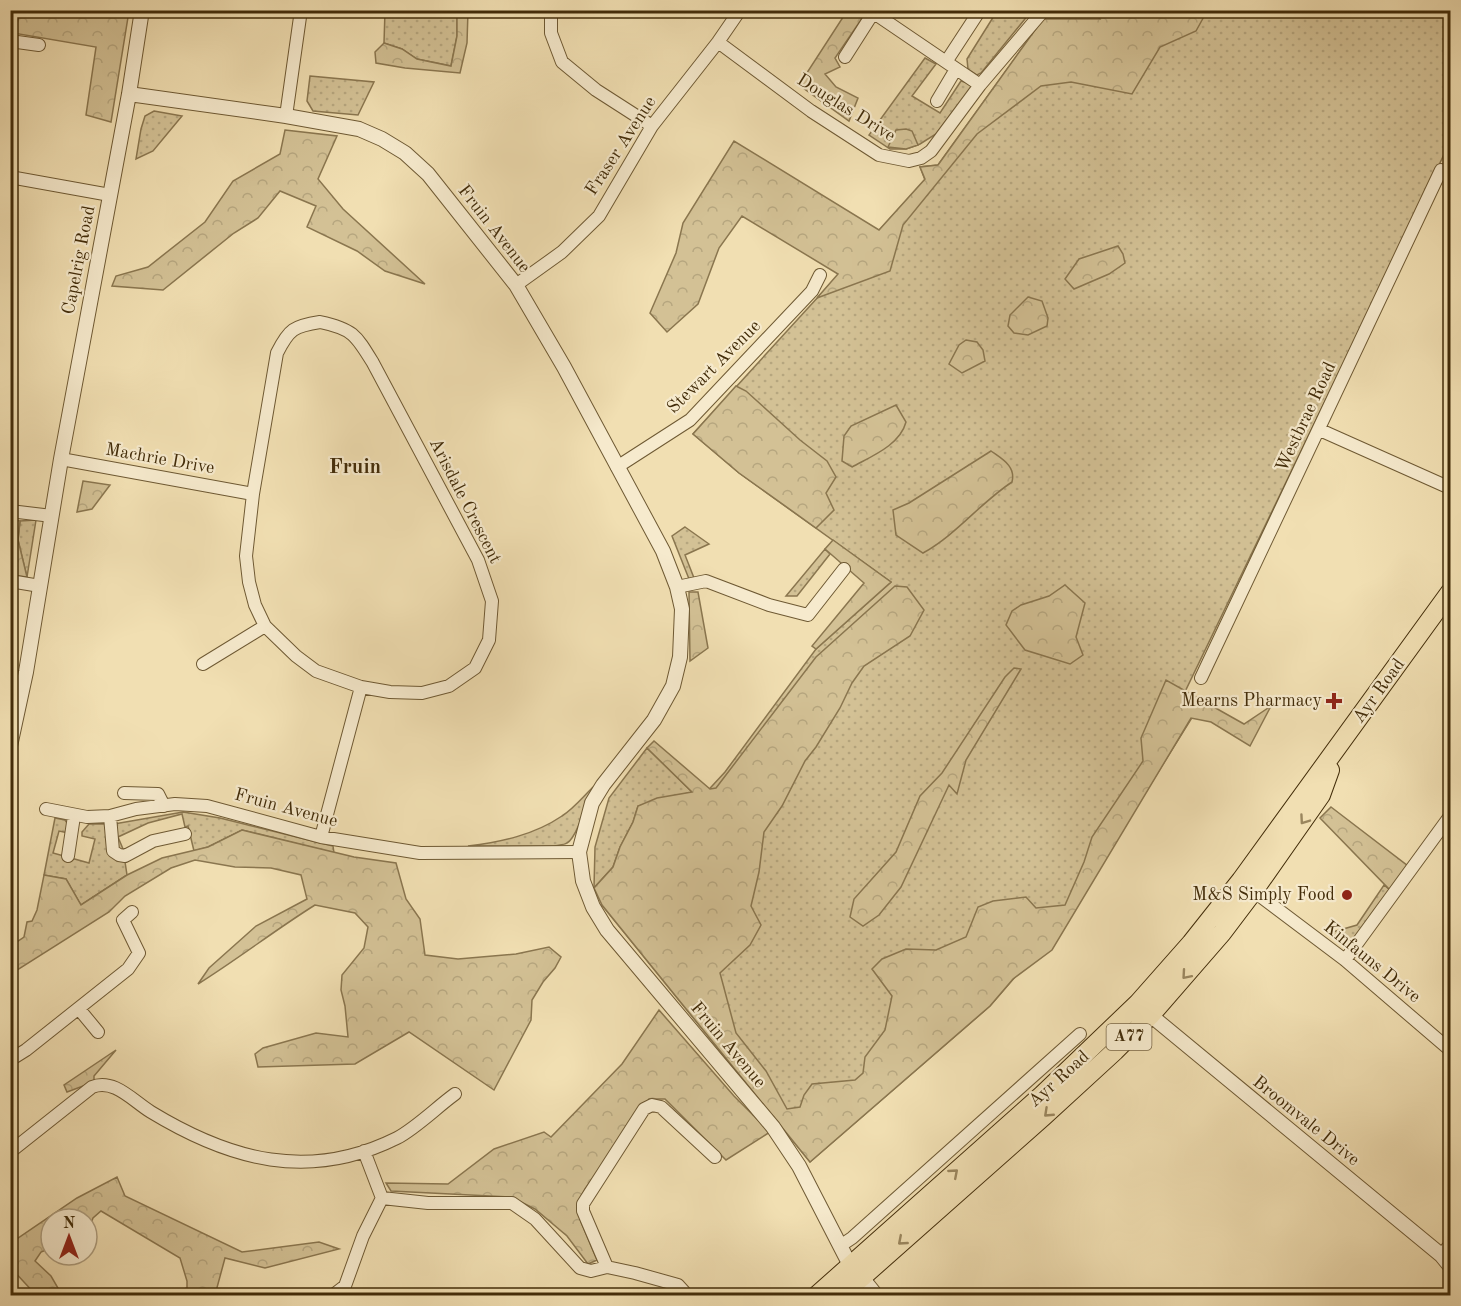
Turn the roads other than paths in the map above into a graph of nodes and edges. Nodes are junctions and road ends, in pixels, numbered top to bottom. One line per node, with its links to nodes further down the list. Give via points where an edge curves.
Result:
1 (142, 10): 14 (street, Capelrig Road)
2 (301, 10): 16 (street)
3 (551, 10): 17 (street, via 551,33 562,62)
4 (740, 10): 9 (street, Fraser Avenue)
5 (980, 10): 12 (street)
6 (1043, 11): 13 (street, Douglas Drive)
7 (874, 12): 11 (street); 12 (street)
8 (10, 41): 10 (street)
9 (718, 42): 13 (street, Douglas Drive, via 821,117 879,155 895,160 921,158 931,151); 17 (street, Fraser Avenue)
10 (39, 45)
11 (845, 57)
12 (951, 66): 13 (street); 15 (street)
13 (980, 85)
14 (129, 94): 16 (street, Fruin Avenue); 20 (street, Capelrig Road)
15 (937, 102)
16 (286, 116): 22 (street, Fruin Avenue, via 359,129 405,153 428,174)
17 (652, 126): 22 (street, Fraser Avenue, via 598,216 562,252)
18 (1441, 170): 23 (street, Westbrae Road)
19 (10, 177): 20 (street)
20 (110, 195): 24 (street, Capelrig Road)
21 (820, 275): 25 (street, Stewart Avenue, via 812,291 690,420)
22 (516, 285): 25 (street, Fruin Avenue)
23 (1320, 430): 26 (street); 39 (street, Westbrae Road)
24 (60, 459): 27 (street, Machrie Drive); 29 (street, Capelrig Road)
25 (617, 467): 33 (street, Fruin Avenue, via 663,551)
26 (1450, 488)
27 (253, 494): 36 (street, Arisdale Crescent, via 246,556 249,582); 40 (street, Arisdale Crescent, via 277,353 285,337 300,325 320,322 342,327 357,338 373,363 478,560 492,601 489,640 475,668 449,686 422,693)
28 (10, 511): 29 (street)
29 (51, 516): 32 (street, Capelrig Road)
30 (844, 569): 33 (street, via 808,615 706,581)
31 (10, 581): 32 (street)
32 (40, 586): 41 (street, Capelrig Road)
33 (677, 587): 51 (street, Fruin Avenue, via 682,635 673,686 654,720 592,803)
34 (1450, 591): 37 (main road, Ayr Road / A77)
35 (1450, 607): 37 (main road, Ayr Road / A77)
36 (265, 626): 38 (street); 40 (street, Arisdale Crescent, via 316,671)
37 (1420, 633): 53 (main road, Ayr Road / A77, via 1337,748)
38 (203, 664)
39 (1201, 678)
40 (361, 687): 50 (street)
41 (16, 697): 42 (street, Capelrig Road)
42 (10, 746)
43 (124, 793): 44 (street, Fruin Avenue, via 159,794)
44 (164, 806): 47 (street, Fruin Avenue); 50 (street, Fruin Avenue, via 207,806)
45 (46, 809): 46 (street, Fruin Avenue)
46 (74, 816): 47 (street, Fruin Avenue); 52 (street)
47 (110, 816): 49 (street, via 113,851 119,855 125,856 153,841)
48 (1450, 816): 55 (street)
49 (185, 834)
50 (321, 837): 51 (street, Fruin Avenue, via 420,853)
51 (579, 852): 67 (street, Fruin Avenue, via 583,881 607,930 773,1127 799,1166)
52 (68, 856)
53 (1247, 886): 55 (street, Kinfauns Drive); 57 (main road, Ayr Road / A77, via 1191,944)
54 (132, 912): 56 (street, via 123,920 139,953 128,969)
55 (1345, 960): 60 (street, Kinfauns Drive)
56 (79, 1010): 58 (street); 61 (street)
57 (1144, 1010): 68 (street, Broomvale Drive); 70 (main road, Ayr Road / A77, via 1042,1095)
58 (98, 1032)
59 (1080, 1034): 67 (street, Ayr Road)
60 (1450, 1050)
61 (10, 1060)
62 (455, 1094): 63 (street, via 398,1137)
63 (364, 1151): 64 (street, via 317,1160 250,1157 216,1146 111,1085 100,1084); 66 (street)
64 (10, 1152)
65 (715, 1157): 69 (street, via 661,1107 652,1105 644,1109 583,1204)
66 (382, 1198): 69 (street, via 428,1203 512,1203 535,1219 580,1268 591,1271); 73 (street, via 345,1286)
67 (840, 1246): 70 (street, Fruin Avenue)
68 (1447, 1255)
69 (607, 1267): 74 (street, via 678,1285)
70 (856, 1271): 75 (main road, Ayr Road / A77); 76 (main road, Ayr Road / A77); 77 (street)
71 (10, 1292): 72 (street)
72 (14, 1296)
73 (332, 1296)
74 (688, 1296)
75 (816, 1296)
76 (841, 1296)
77 (878, 1296)

